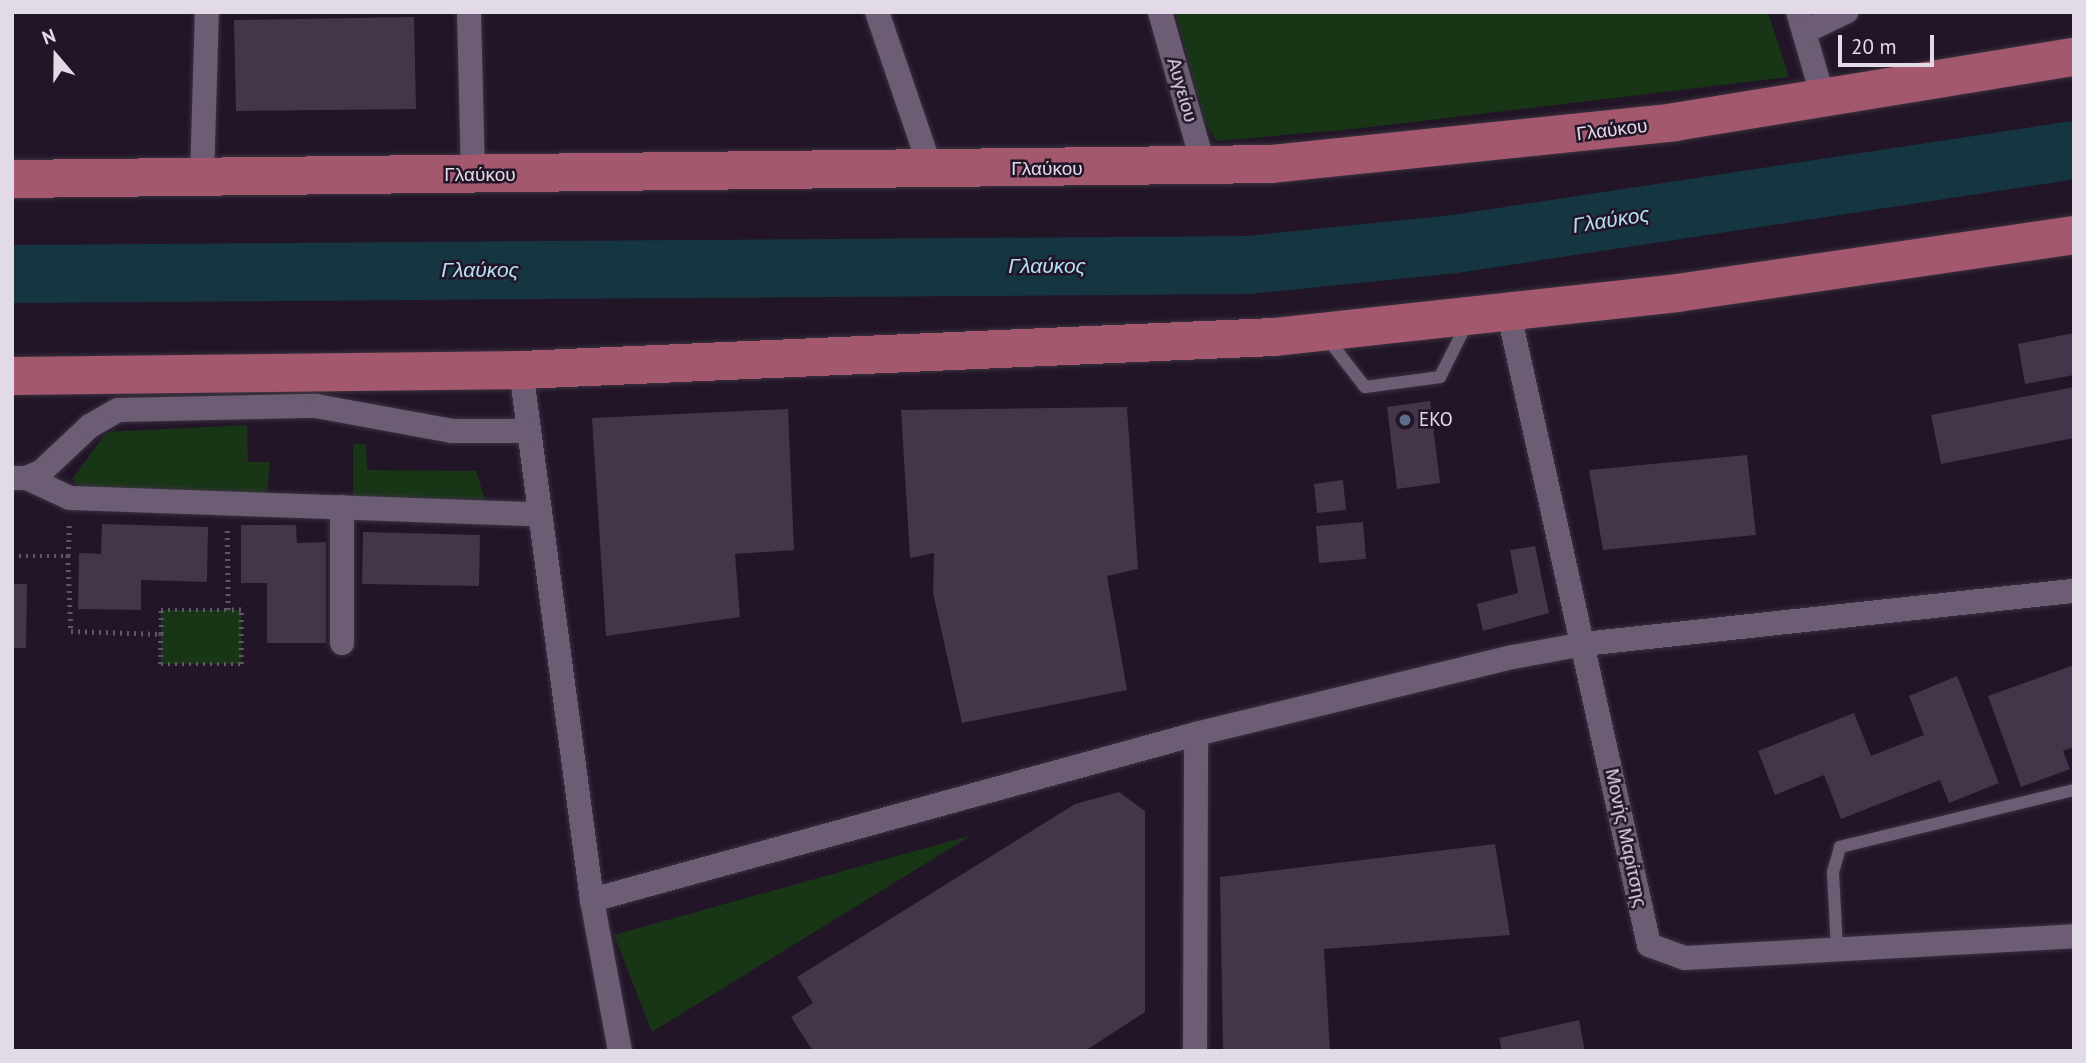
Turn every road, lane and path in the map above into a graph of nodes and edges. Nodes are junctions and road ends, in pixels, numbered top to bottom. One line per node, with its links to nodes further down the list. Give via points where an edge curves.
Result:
1 (207, 12): 12 (street)
2 (469, 12): 11 (street)
3 (877, 12): 10 (street)
4 (1160, 12): 9 (street, Αυγείου)
5 (1846, 12): 6 (street)
6 (1801, 22): 8 (street)
7 (2074, 57): 8 (main road, Γλαύκου)
8 (1824, 101): 9 (main road, Γλαύκου, via 1402,153)
9 (1204, 168): 10 (main road, Γλαύκου)
10 (931, 170): 11 (main road, Γλαύκου)
11 (473, 174): 12 (main road, Γλαύκου)
12 (202, 177): 13 (main road, Γλαύκου)
13 (12, 179)
14 (2074, 235): 15 (main road, via 1914,261)
15 (1509, 314): 16 (main road); 30 (street, Μονής Μαρίτσης)
16 (1470, 318): 17 (main road); 17 (lane, via 1440,377 1364,387)
17 (1323, 332): 18 (main road, via 1120,346)
18 (521, 370): 19 (main road); 20 (street)
19 (12, 376)
20 (526, 431): 21 (street, via 452,432 316,406 118,410 100,418 64,455); 24 (street)
21 (20, 478): 22 (street, via 70,498)
22 (227, 503): 23 (street); 27 (path)
23 (342, 507): 24 (street); 29 (street)
24 (538, 514): 33 (street)
25 (12, 556): 28 (path, via 68,556 71,631)
26 (2074, 591): 30 (street)
27 (228, 610): 28 (path, via 161,610); 28 (path, via 241,610 241,664 161,664)
28 (161, 634)
29 (342, 643)
30 (1584, 644): 31 (street); 35 (street, Μονής Μαρίτσης, via 1648,944 1685,958)
31 (1196, 734): 33 (street); 37 (street)
32 (2074, 790): 35 (lane, via 1840,847 1833,872)
33 (592, 900): 36 (street)
34 (2074, 936): 35 (street, Μονής Μαρίτσης)
35 (1838, 949)
36 (620, 1051)
37 (1195, 1051)

